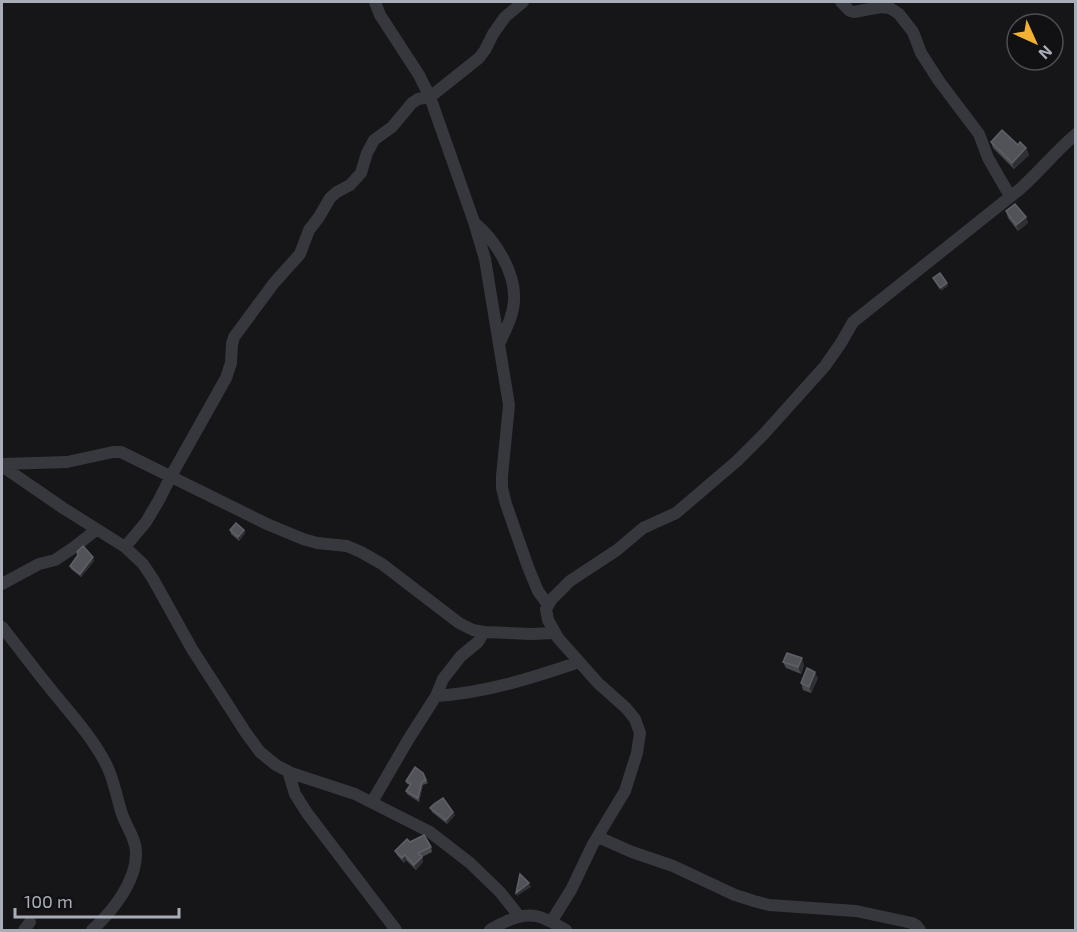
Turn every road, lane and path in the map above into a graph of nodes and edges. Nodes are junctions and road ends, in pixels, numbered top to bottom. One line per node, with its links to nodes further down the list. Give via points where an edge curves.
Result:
1 (375, 2): 4 (street)
2 (523, 2): 4 (street, via 505,17 479,58)
3 (841, 2): 6 (street, via 854,12 881,7 899,14 939,81 980,134 988,158)
4 (430, 97): 7 (street); 10 (street, via 412,103 392,127 374,140 361,173 351,185 330,198 309,230 300,254 234,337 226,378)
5 (1076, 134): 6 (street)
6 (1010, 196): 14 (street, via 853,322 825,366 716,480 676,513 643,528 570,581)
7 (474, 222): 8 (street); 8 (street, via 501,253 512,279 511,318)
8 (500, 342): 14 (street, via 509,405 502,488 528,567)
9 (2, 465): 10 (street, via 67,462 121,452); 11 (street)
10 (171, 476): 12 (street, via 146,522); 16 (street, via 303,539 361,552 459,623)
11 (96, 530): 12 (street); 13 (street, via 55,560)
12 (125, 547): 20 (street, via 153,579 192,650 246,733 261,752)
13 (2, 584)
14 (548, 605): 17 (street, via 548,620)
15 (2, 627): 25 (street, via 105,762 135,845 136,860 122,895 108,916)
16 (484, 632): 17 (street); 19 (street, via 443,679)
17 (555, 633): 18 (street)
18 (579, 662): 19 (street, via 482,691); 22 (street, via 626,708 640,733 626,791)
19 (436, 696): 21 (street)
20 (288, 771): 21 (street); 26 (street, via 295,794 307,813)
21 (372, 802): 23 (street, via 430,832 451,848 500,892)
22 (598, 837): 24 (street); 29 (street, via 754,901 856,911 912,923)
23 (519, 916): 24 (street, via 533,915); 27 (street)
24 (551, 922): 28 (street)
25 (92, 930)
26 (396, 930)
27 (490, 930)
28 (566, 930)
29 (920, 930)

